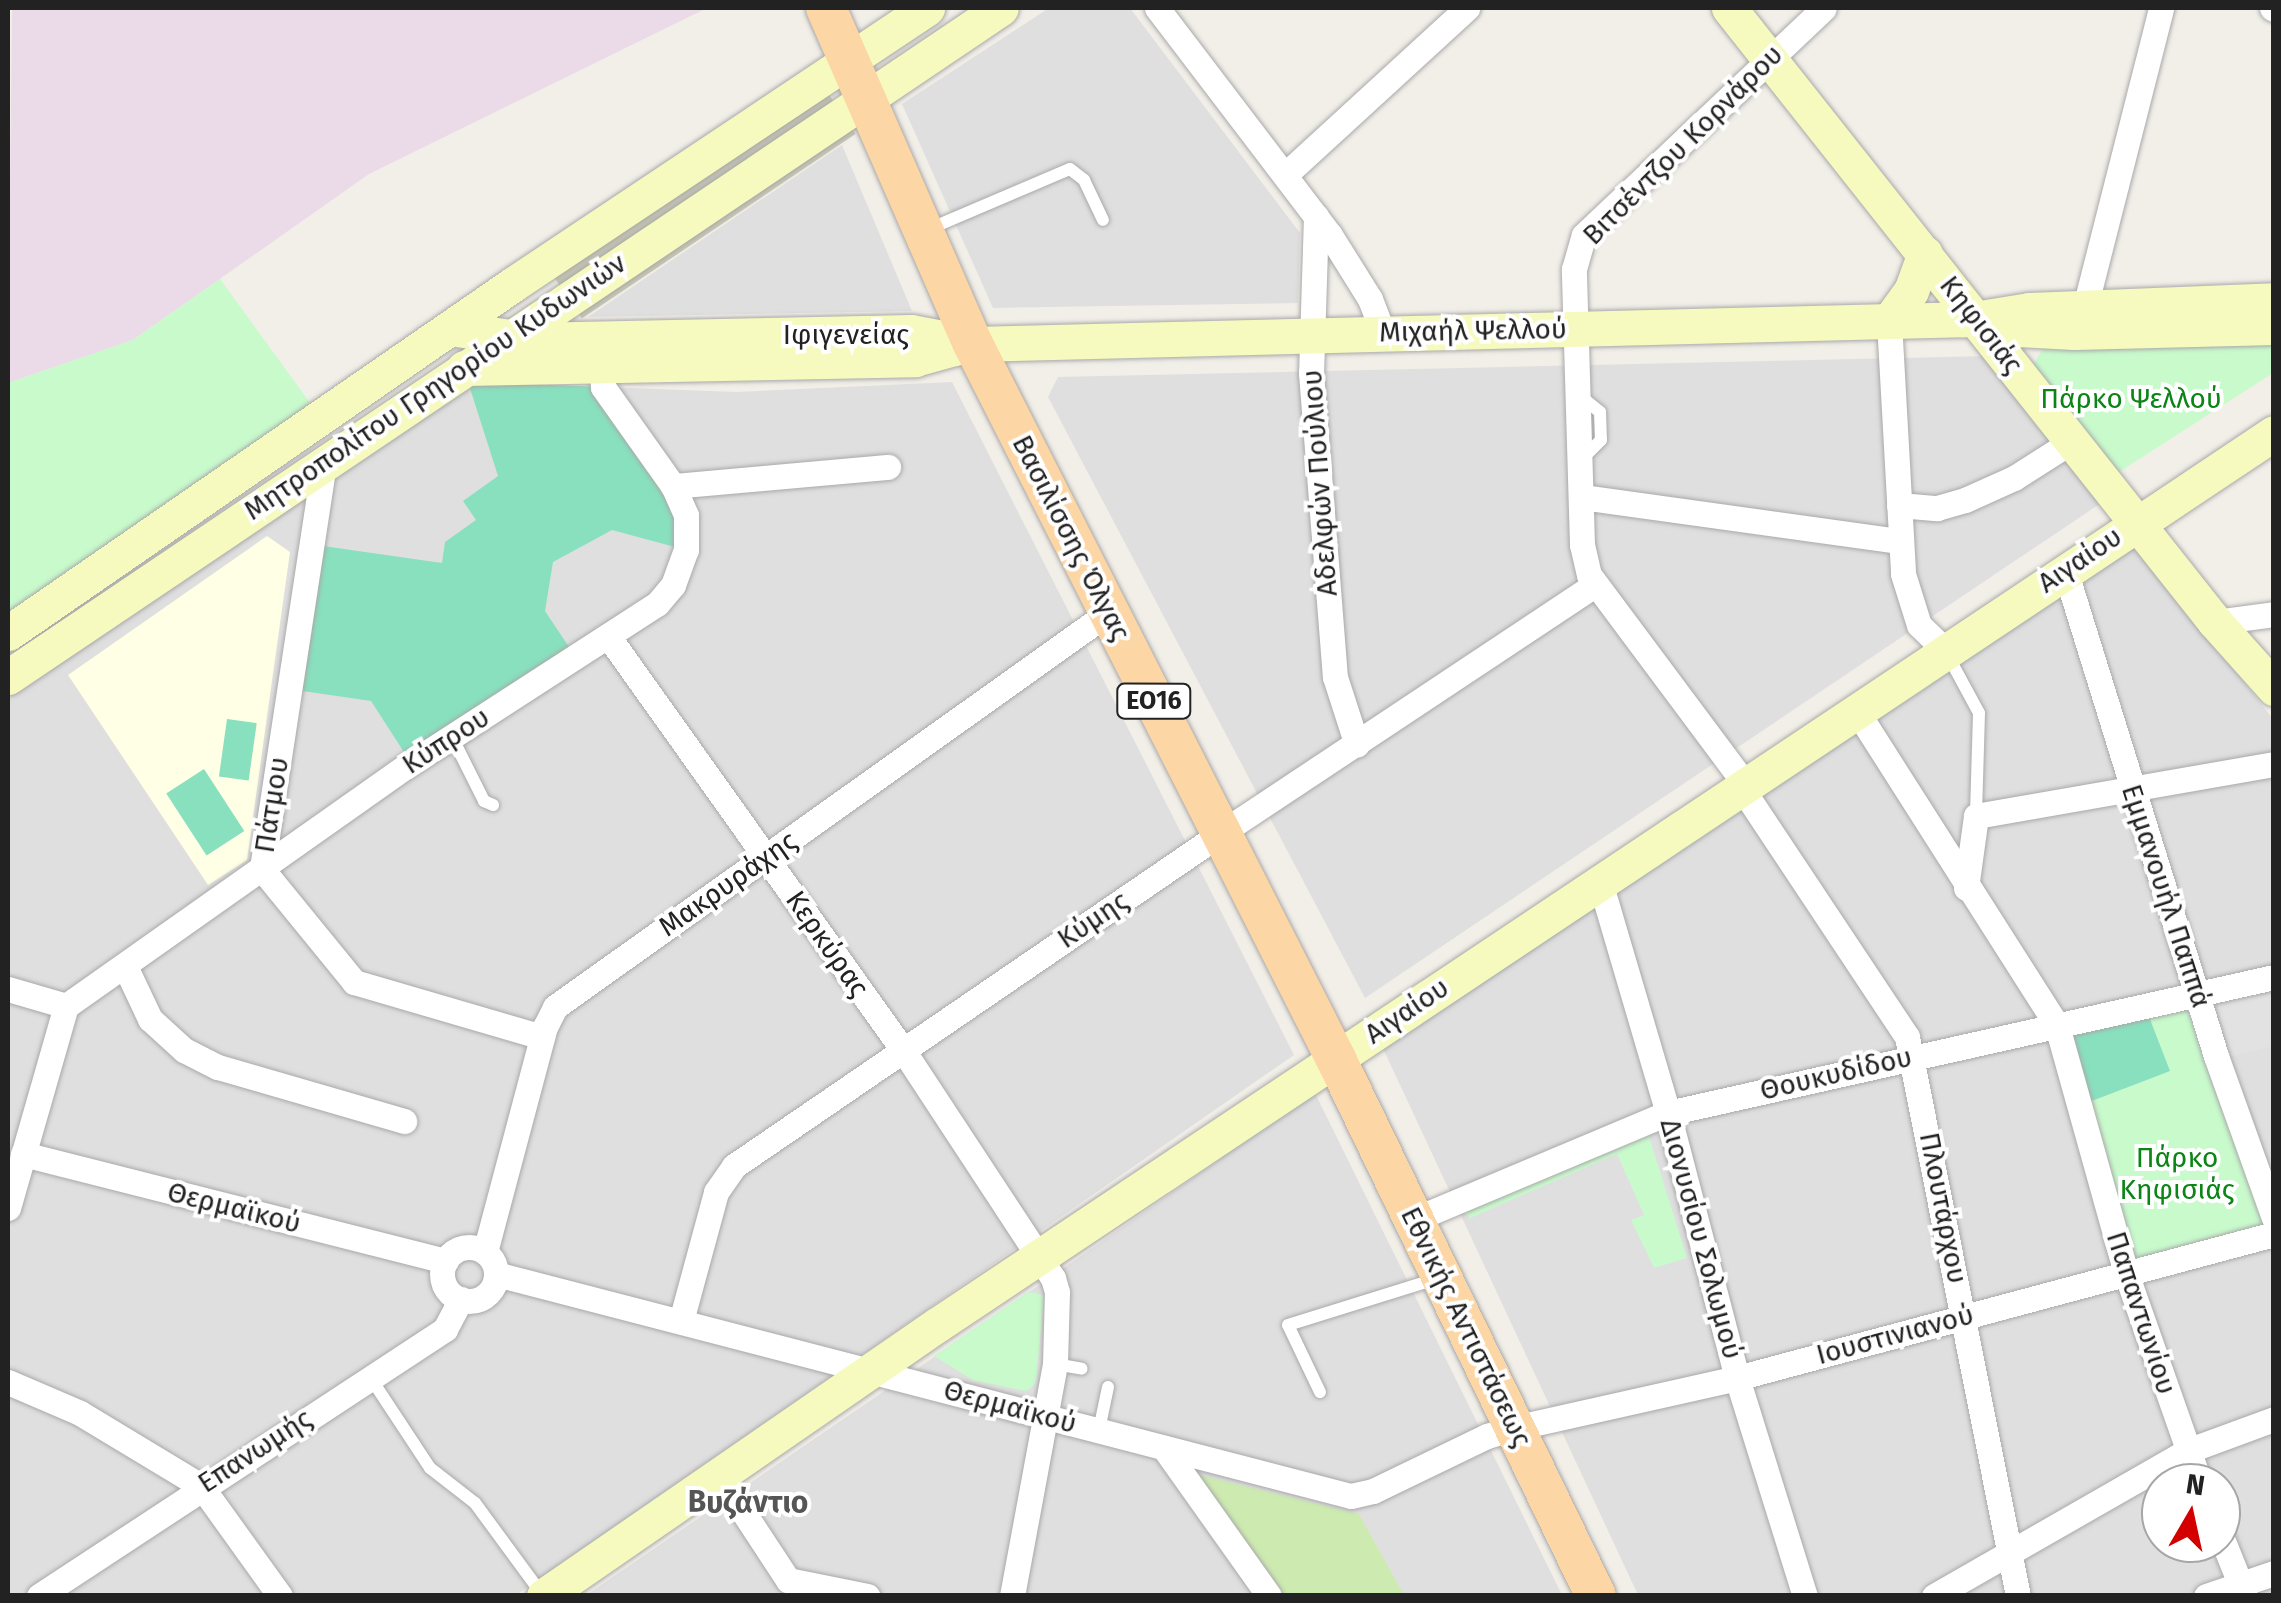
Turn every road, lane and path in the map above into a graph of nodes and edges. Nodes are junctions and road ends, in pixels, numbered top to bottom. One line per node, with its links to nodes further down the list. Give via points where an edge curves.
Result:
1 (826, 8): 9 (main road, Βασιλίσσης Όλγας / ΕΟ16)
2 (927, 8): 9 (main road, Μητροπολίτου Γρηγορίου Κυδωνιών)
3 (1001, 8): 11 (main road, Μητροπολίτου Γρηγορίου Κυδωνιών)
4 (1156, 8): 12 (street)
5 (1467, 8): 12 (street)
6 (1729, 8): 10 (main road, Κηφισιάς)
7 (1824, 8): 10 (street, Βιτσέντζου Κορνάρου)
8 (2161, 8): 18 (street)
9 (847, 58): 11 (main road, Βασιλίσσης Όλγας / ΕΟ16); 22 (main road, Μητροπολίτου Γρηγορίου Κυδωνιών)
10 (1770, 59): 16 (main road, Κηφισιάς); 23 (street, Βιτσέντζου Κορνάρου, via 1584,235 1574,269)
11 (863, 98): 15 (main road, Βασιλίσσης Όλγας / ΕΟ16); 26 (main road, Μητροπολίτου Γρηγορίου Κυδωνιών)
12 (1286, 174): 13 (street)
13 (1316, 216): 24 (street, via 1370,298); 25 (street, Αδελφών Πούλιου)
14 (1103, 220): 15 (lane, via 1084,180 1070,169)
15 (922, 232): 27 (main road, Βασιλίσσης Όλγας / ΕΟ16)
16 (1925, 253): 19 (main road, Κηφισιάς); 20 (main road, via 1911,291)
17 (2274, 300): 18 (main road, Μιχαήλ Ψελλού)
18 (2085, 306): 19 (main road, Μιχαήλ Ψελλού)
19 (1974, 319): 20 (main road, Μιχαήλ Ψελλού); 21 (main road, Μιχαήλ Ψελλού, via 2041,332); 31 (main road, Κηφισιάς)
20 (1889, 321): 23 (main road, Μιχαήλ Ψελλού); 36 (street)
21 (2274, 327)
22 (450, 328): 26 (main road, Ιφιγενείας); 44 (main road, Μητροπολίτου Γρηγορίου Κυδωνιών)
23 (1574, 329): 24 (main road, Μιχαήλ Ψελλού); 35 (street, Βιτσέντζου Κορνάρου)
24 (1383, 333): 25 (main road, Μιχαήλ Ψελλού)
25 (1310, 335): 27 (main road, Μιχαήλ Ψελλού); 51 (street, Αδελφών Πούλιου, via 1335,677)
26 (510, 338): 27 (main road, Ιφιγενείας, via 910,332); 29 (main road, Μητροπολίτου Γρηγορίου Κυδωνιών)
27 (973, 344): 28 (main road, Ιφιγενείας, via 915,359); 41 (main road, Βασιλίσσης Όλγας / ΕΟ16)
28 (602, 366): 29 (main road, Ιφιγενείας); 34 (street, Κύπρου, via 603,387)
29 (464, 368): 32 (main road, Μητροπολίτου Γρηγορίου Κυδωνιών)
30 (2274, 433): 37 (main road, Αιγαίου)
31 (2072, 440): 36 (street, via 1966,500 1937,508); 37 (main road, Κηφισιάς)
32 (324, 462): 47 (main road, Μητροπολίτου Γρηγορίου Κυδωνιών); 59 (street, Πάτμου)
33 (888, 466): 34 (street)
34 (673, 486): 45 (street, Κύπρου, via 686,515 686,550 673,585 657,604)
35 (1582, 496): 38 (street); 40 (street, Βιτσέντζου Κορνάρου, via 1582,546)
36 (1899, 506): 38 (street)
37 (2136, 522): 39 (main road, Αιγαίου); 43 (main road, Κηφισιάς)
38 (1898, 541): 46 (street, via 1918,624)
39 (2065, 570): 46 (main road, Αιγαίου); 54 (street, Εμμανουήλ Παππά)
40 (1593, 586): 51 (street, Κύμης); 53 (street, Βιτσέντζου Κορνάρου)
41 (1109, 612): 57 (main road, Βασιλίσσης Όλγας / ΕΟ16); 58 (street, Μακρυράχης)
42 (2274, 614): 43 (street)
43 (2214, 622): 48 (main road, Κηφισιάς)
44 (8, 633)
45 (608, 636): 50 (street, Κύπρου); 58 (street, Κερκύρας)
46 (1945, 650): 49 (main road, Αιγαίου); 56 (lane, via 1979,712)
47 (8, 677)
48 (2274, 688)
49 (1856, 710): 53 (main road, Αιγαίου); 61 (street, Παπαντωνίου)
50 (452, 737): 55 (lane, via 484,800); 59 (street, Κύπρου)
51 (1357, 745): 57 (street, Κύμης)
52 (2274, 764): 54 (street)
53 (1743, 786): 60 (main road, Αιγαίου); 70 (street, Πλουτάρχου, via 1896,1017)
54 (2131, 788): 56 (street); 65 (street, Εμμανουήλ Παππά)
55 (493, 805)
56 (1976, 816): 61 (street)
57 (1221, 833): 69 (street, Κύμης); 71 (main road, Βασιλίσσης Όλγας / ΕΟ16)
58 (766, 857): 68 (street, Μακρυράχης, via 563,1000 548,1016); 69 (street, Κερκύρας)
59 (262, 869): 62 (street, Κύπρου); 68 (street, Πάτμου, via 354,982)
60 (1600, 882): 71 (main road, Αιγαίου); 72 (street, Διονυσίου Σολωμού)
61 (1966, 888): 67 (street, Παπαντωνίου)
62 (125, 966): 66 (street, Κύπρου); 73 (street, via 150,1019 184,1050 218,1067)
63 (2274, 977): 65 (street, Θουκυδίδου)
64 (8, 989): 66 (street)
65 (2199, 996): 67 (street, Θουκυδίδου); 77 (street, Εμμανουήλ Παππά)
66 (66, 1006): 74 (street)
67 (2057, 1026): 70 (street, Θουκυδίδου); 83 (street, Παπαντωνίου)
68 (542, 1037): 82 (street, Μακρυράχης)
69 (903, 1050): 80 (street, Κερκύρας); 87 (street, Κύμης, via 726,1174)
70 (1913, 1056): 72 (street, Θουκυδίδου); 86 (street, Πλουτάρχου)
71 (1336, 1058): 78 (main road, Εθνικής Αντιστάσεως / ΕΟ16); 80 (main road, Αιγαίου)
72 (1668, 1113): 78 (street, Θουκυδίδου); 92 (street, Διονυσίου Σολωμού)
73 (404, 1121)
74 (19, 1148): 75 (street); 81 (street, Θερμαϊκού)
75 (11, 1180): 76 (street)
76 (8, 1208)
77 (2274, 1218)
78 (1413, 1220): 84 (main road, Εθνικής Αντιστάσεως / ΕΟ16)
79 (2274, 1234): 83 (street, Ιουστινιανού)
80 (1040, 1256): 88 (street, Κερκύρας, via 1058,1292); 90 (main road, Αιγαίου)
81 (446, 1261): 82 (street, via 467,1247); 85 (street, via 444,1282)
82 (490, 1263): 85 (street, via 487,1294); 87 (street, Θερμαϊκού)
83 (2127, 1276): 86 (street, Ιουστινιανού); 101 (street, Παπαντωνίου)
84 (1441, 1277): 95 (lane, via 1288,1326); 98 (main road, Εθνικής Αντιστάσεως / ΕΟ16)
85 (461, 1299): 91 (street, Επανωμής, via 449,1326)
86 (1964, 1316): 92 (street, Ιουστινιανού); 105 (street, Πλουτάρχου)
87 (680, 1321): 90 (street, Θερμαϊκού)
88 (1055, 1364): 89 (lane); 96 (street, Κερκύρας)
89 (1082, 1369)
90 (871, 1370): 96 (street, Θερμαϊκού); 103 (main road, Αιγαίου)
91 (370, 1376): 104 (street, Επανωμής); 112 (lane, via 430,1468 476,1503)
92 (1737, 1378): 98 (street, Ιουστινιανού); 117 (street, Διονυσίου Σολωμού)
93 (8, 1382): 104 (street, via 80,1413)
94 (1108, 1388): 99 (lane)
95 (1320, 1392)
96 (1047, 1416): 99 (street, Θερμαϊκού); 114 (street, Κερκύρας)
97 (2274, 1420): 101 (street)
98 (1514, 1428): 100 (street, Θερμαϊκού, via 1351,1496); 116 (main road, Εθνικής Αντιστάσεως / ΕΟ16)
99 (1099, 1430): 100 (street, Θερμαϊκού)
100 (1164, 1448): 115 (street)
101 (2186, 1451): 102 (street, Παπαντωνίου); 105 (street)
102 (2191, 1463)
103 (719, 1475): 108 (street); 112 (main road, Αιγαίου)
104 (202, 1486): 110 (street, Επανωμής); 111 (street)
105 (2010, 1556): 118 (street); 119 (street, Πλουτάρχου)
106 (2232, 1563): 109 (street)
107 (2274, 1573): 109 (street)
108 (786, 1588): 113 (street)
109 (2243, 1590): 120 (street)
110 (39, 1596)
111 (280, 1596)
112 (543, 1596)
113 (867, 1596)
114 (1012, 1596)
115 (1269, 1596)
116 (1596, 1596)
117 (1804, 1596)
118 (1934, 1596)
119 (2018, 1596)
120 (2206, 1596)

